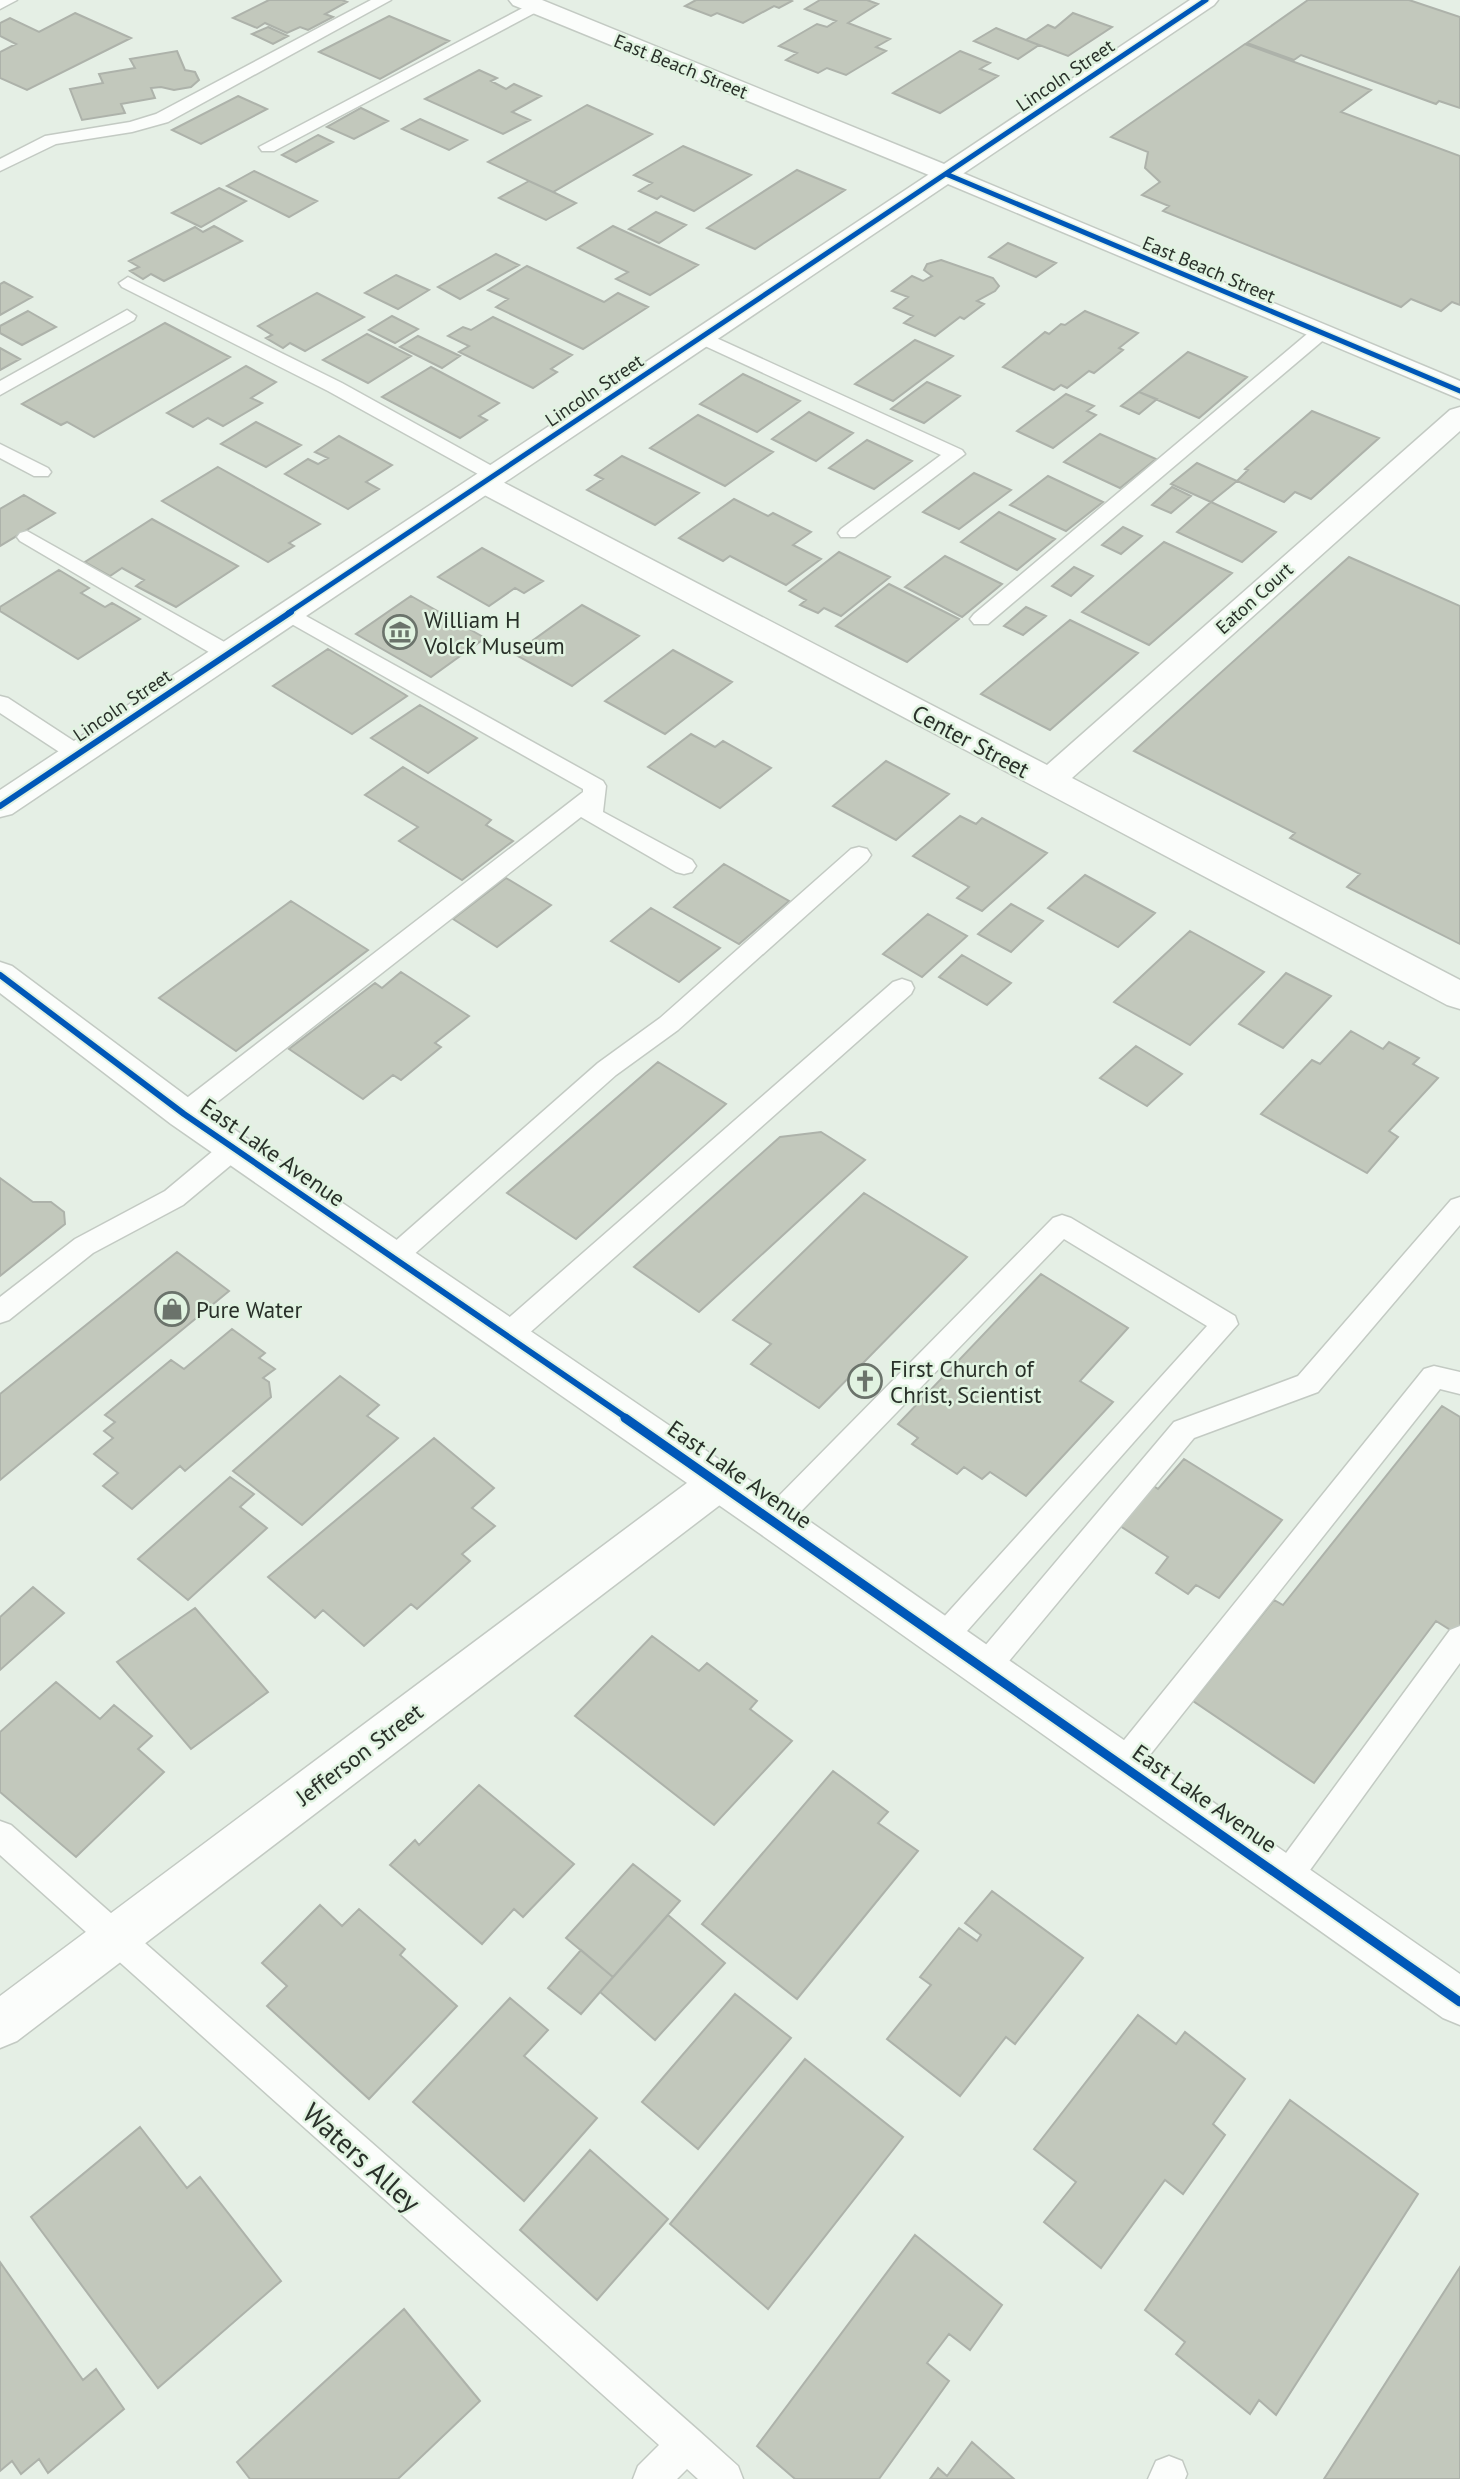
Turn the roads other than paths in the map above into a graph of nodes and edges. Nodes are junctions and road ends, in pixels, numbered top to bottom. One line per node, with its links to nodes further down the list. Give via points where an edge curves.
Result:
1 (9, 0): 4 (lane)
2 (383, 0): 8 (lane, via 162,118 51,140)
3 (1206, 0): 9 (street, Lincoln Street)
4 (0, 4)
5 (537, 7): 6 (lane); 7 (lane); 9 (street, East Beach Street)
6 (416, 88)
7 (268, 147)
8 (0, 166)
9 (946, 174): 12 (street, East Beach Street); 13 (street, Lincoln Street)
10 (128, 283): 19 (lane, via 335,387)
11 (127, 316): 14 (lane)
12 (1320, 332): 15 (street, East Beach Street); 23 (lane)
13 (701, 337): 19 (street, Lincoln Street); 20 (lane, via 955,454)
14 (0, 389)
15 (1460, 391)
16 (1460, 416): 27 (street, Eaton Court)
17 (0, 450): 18 (lane)
18 (41, 472)
19 (488, 479): 22 (street, Lincoln Street); 27 (street, Center Street)
20 (848, 533)
21 (27, 537): 24 (lane)
22 (288, 613): 24 (street, Lincoln Street); 28 (lane, via 595,786)
23 (981, 619)
24 (227, 653): 26 (street, Lincoln Street)
25 (0, 703): 26 (lane)
26 (78, 754): 29 (street, Lincoln Street)
27 (1049, 781): 34 (street, Center Street)
28 (594, 795): 31 (lane, via 591,815); 35 (lane)
29 (0, 806)
30 (859, 855): 38 (lane, via 669,1024 607,1069)
31 (684, 866)
32 (0, 975): 35 (street, East Lake Avenue)
33 (902, 988): 40 (lane)
34 (1460, 996)
35 (184, 1114): 36 (street, East Lake Avenue)
36 (234, 1149): 38 (street, East Lake Avenue); 39 (lane, via 174,1198 84,1246)
37 (1460, 1207): 46 (lane, via 1308,1384 1184,1430)
38 (393, 1258): 40 (street, East Lake Avenue)
39 (0, 1312)
40 (507, 1336): 42 (street, East Lake Avenue)
41 (1460, 1383): 47 (lane, via 1434,1377)
42 (718, 1483): 43 (street, East Lake Avenue); 50 (street, Jefferson Street)
43 (774, 1520): 44 (street, East Lake Avenue); 44 (lane, via 1062,1225 1225,1324)
44 (942, 1639): 46 (street, East Lake Avenue)
45 (1460, 1639): 49 (lane)
46 (984, 1669): 47 (street, East Lake Avenue)
47 (1123, 1765): 49 (street, East Lake Avenue)
48 (0, 1835): 50 (lane, Waters Alley)
49 (1286, 1878): 51 (street, East Lake Avenue)
50 (114, 1938): 52 (street, Jefferson Street); 53 (lane, Waters Alley)
51 (1460, 2002)
52 (0, 2025)
53 (686, 2444): 54 (lane); 55 (lane, Waters Alley)
54 (651, 2479)
55 (724, 2479)

